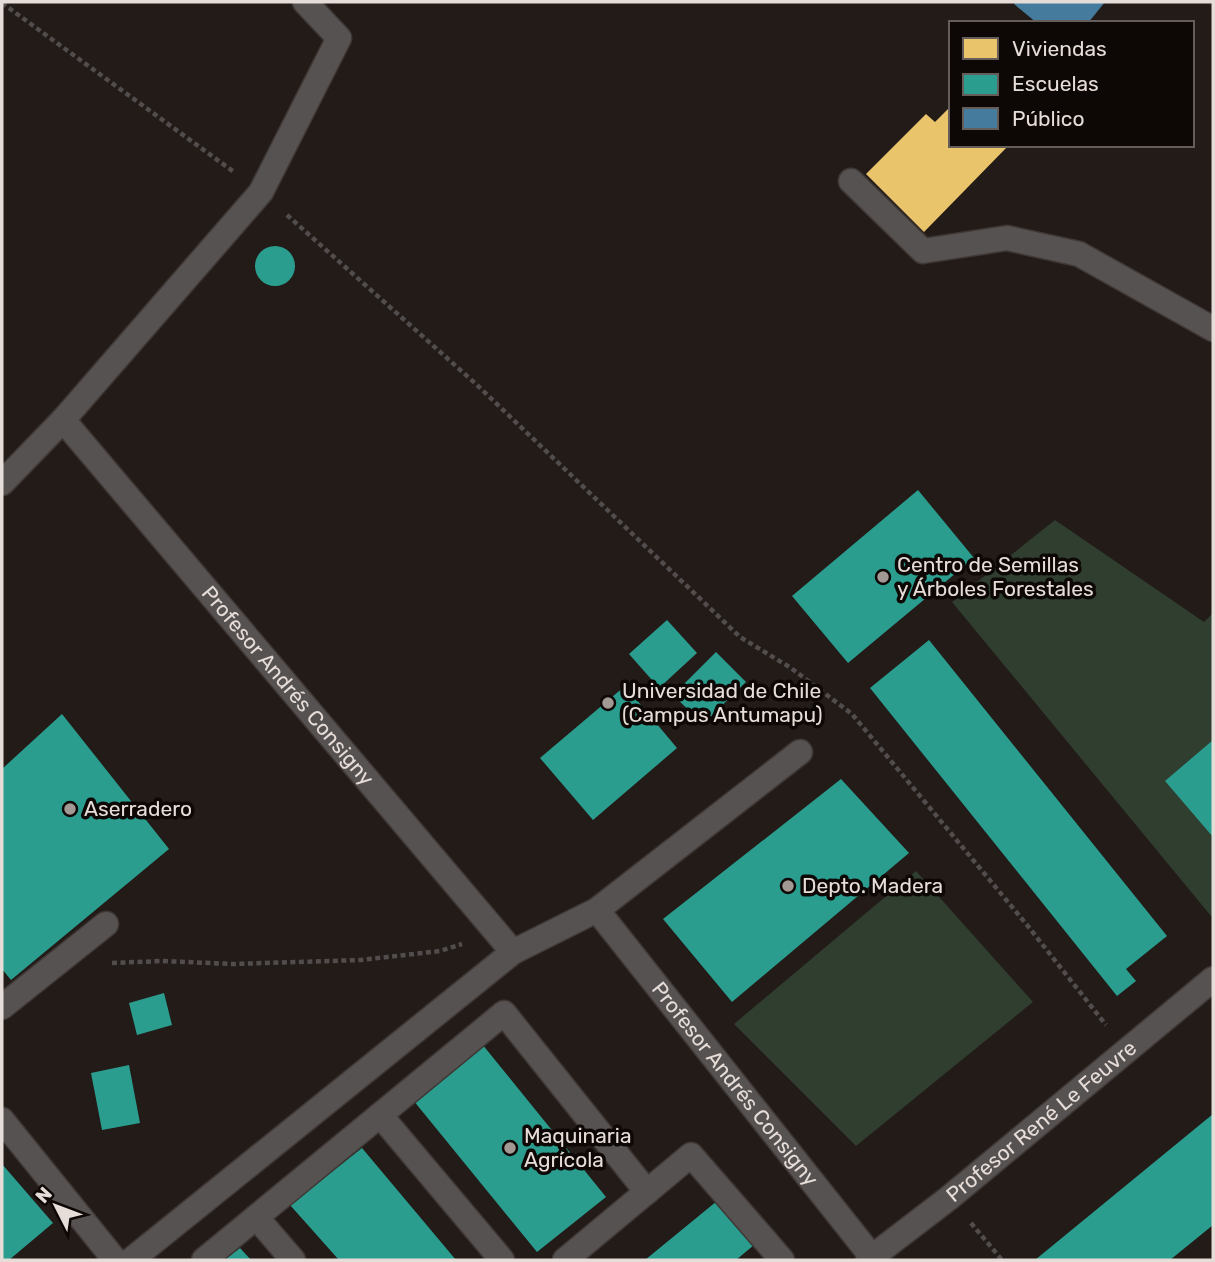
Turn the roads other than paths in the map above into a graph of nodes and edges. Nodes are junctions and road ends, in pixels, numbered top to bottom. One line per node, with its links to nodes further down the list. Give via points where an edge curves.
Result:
1 (305, 2): 4 (lane, via 339,38 261,192)
2 (851, 181): 3 (lane, via 923,251 1007,238 1079,254)
3 (1213, 329)
4 (64, 420): 5 (lane); 9 (lane, Profesor Andrés Consigny)
5 (2, 483)
6 (800, 752): 7 (lane)
7 (597, 909): 9 (lane); 16 (lane, Profesor Andrés Consigny)
8 (106, 924): 11 (lane)
9 (513, 953): 18 (lane)
10 (1213, 979): 16 (lane, Profesor René Le Feuvre)
11 (2, 1007)
12 (380, 1115): 14 (lane, via 504,1013); 15 (lane); 21 (lane)
13 (2, 1120): 17 (lane)
14 (648, 1192): 22 (lane); 23 (lane, via 691,1155)
15 (256, 1217): 19 (lane); 20 (lane)
16 (870, 1259)
17 (115, 1260)
18 (131, 1260)
19 (204, 1260)
20 (293, 1260)
21 (502, 1260)
22 (565, 1260)
23 (782, 1260)

